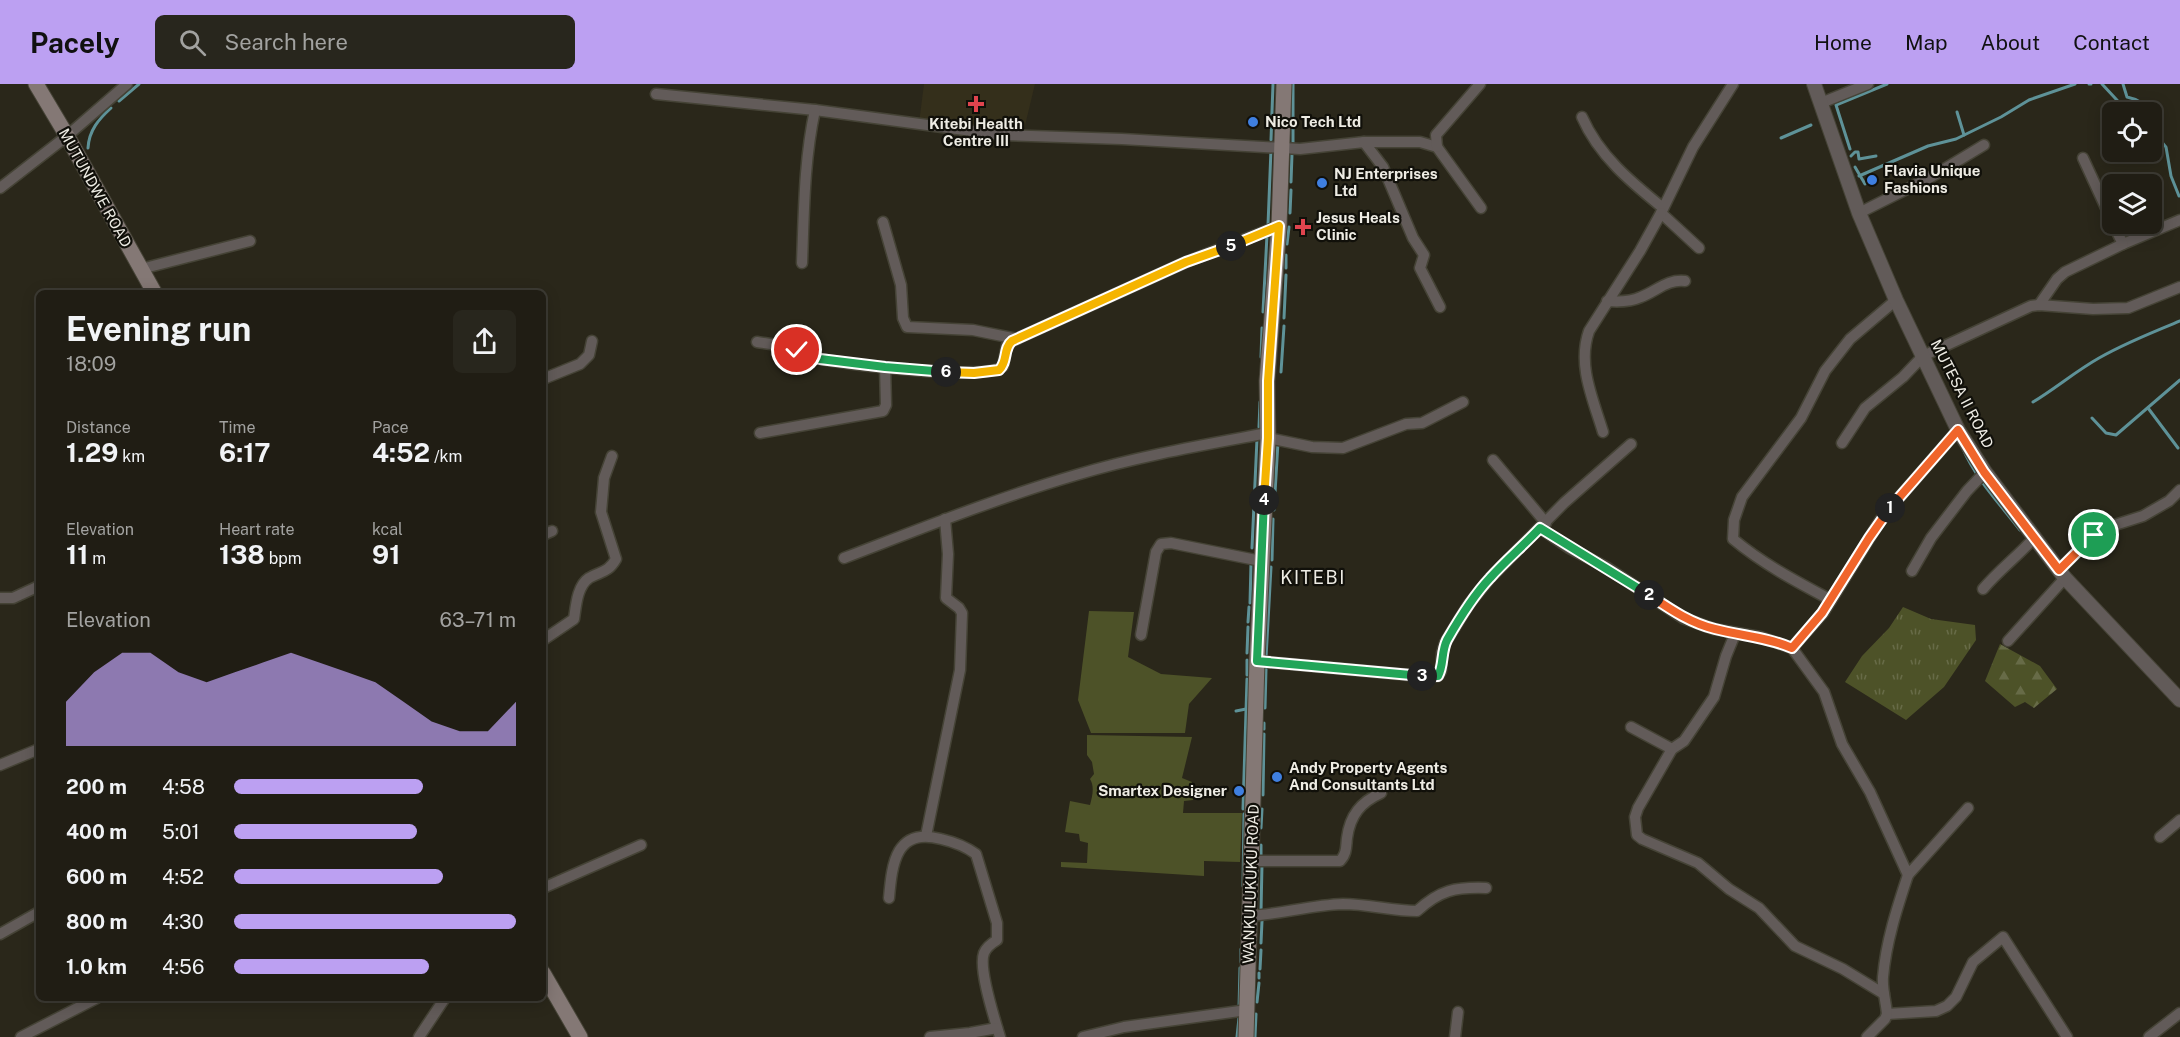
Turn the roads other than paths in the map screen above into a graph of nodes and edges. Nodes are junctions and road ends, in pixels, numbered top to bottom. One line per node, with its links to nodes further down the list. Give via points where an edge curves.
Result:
1 (36, 84): 12 (main road, MUTUNDWE ROAD)
2 (127, 84): 12 (street)
3 (1284, 84): 16 (main road, WANKULUKUKU ROAD)
4 (1480, 84): 15 (street, via 1436,135)
5 (1814, 84): 9 (street, MUTESA II ROAD)
6 (1868, 84): 9 (street)
7 (1728, 85): 21 (street)
8 (656, 94): 10 (street)
9 (1821, 103): 22 (street, MUTESA II ROAD)
10 (816, 110): 16 (street, via 1002,135); 30 (street, via 806,177)
11 (1582, 117): 21 (street, via 1603,153)
12 (67, 135): 18 (street); 31 (main road, MUTUNDWE ROAD)
13 (1364, 142): 15 (street, via 1420,142); 16 (street); 38 (street, via 1383,167 1424,255 1420,268)
14 (1984, 145): 22 (street)
15 (1437, 147): 20 (street)
16 (1282, 148): 25 (main road, WANKULUKUKU ROAD)
17 (2083, 158): 19 (street)
18 (0, 188)
19 (2102, 199)
20 (1481, 208)
21 (1662, 211): 29 (street); 36 (street)
22 (1859, 213): 35 (street, MUTESA II ROAD)
23 (2180, 220): 28 (street)
24 (884, 222): 39 (street, via 908,327 973,330)
25 (1279, 226): 39 (street, via 1186,262); 49 (main road, WANKULUKUKU ROAD)
26 (2118, 234): 28 (street)
27 (250, 241): 31 (street)
28 (2123, 244): 37 (street, via 2066,272)
29 (1699, 248)
30 (802, 263)
31 (141, 269): 34 (main road, MUTUNDWE ROAD)
32 (1685, 281): 36 (street, via 1675,280 1624,302)
33 (2180, 287): 37 (street, via 2128,308)
34 (153, 290)
35 (1896, 300): 42 (street, MUTESA II ROAD); 66 (street, via 1850,339 1825,371 1801,418 1742,497 1734,520 1733,539 1781,573)
36 (1607, 301): 47 (street, via 1585,341 1584,369)
37 (2039, 305): 42 (street)
38 (1440, 307)
39 (1017, 339): 43 (street, via 1007,345 1004,366 996,371)
40 (592, 341): 44 (street, via 589,356 580,364)
41 (758, 342): 43 (street, via 820,359)
42 (1923, 356): 46 (street, MUTESA II ROAD); 50 (street, via 1865,408)
43 (885, 367): 48 (street, via 884,411)
44 (546, 378)
45 (1463, 402): 49 (street, via 1422,423 1406,424 1342,448 1312,447)
46 (1958, 430): 54 (street, MUTESA II ROAD); 66 (street, via 1883,516)
47 (1603, 432)
48 (760, 434)
49 (1268, 436): 56 (street, via 1206,443 1077,474); 60 (main road, WANKULUKUKU ROAD)
50 (1842, 442)
51 (1631, 444): 57 (street)
52 (612, 456): 69 (street, via 604,478 601,512 616,559 611,569 587,579 574,619)
53 (1493, 460): 57 (street)
54 (1984, 472): 58 (street, MUTESA II ROAD); 61 (street, via 1931,538)
55 (2180, 490): 62 (street, via 2143,516 2103,527)
56 (945, 519): 59 (street); 81 (street, via 946,598 962,613 961,660)
57 (1543, 526): 67 (street, via 1569,548 1606,567 1683,618); 72 (street, via 1469,604 1445,643 1438,676)
58 (2034, 538): 62 (street, MUTESA II ROAD); 64 (street)
59 (844, 558)
60 (1261, 561): 68 (street, via 1161,544 1156,552); 72 (main road, WANKULUKUKU ROAD)
61 (1912, 571)
62 (2062, 574): 70 (street); 73 (street, MUTESA II ROAD)
63 (36, 587): 65 (street, via 13,598)
64 (1983, 589)
65 (0, 598)
66 (1831, 600): 71 (street)
67 (1735, 634): 71 (street); 75 (street, via 1714,697 1684,741)
68 (1142, 635)
69 (546, 638)
70 (2008, 641)
71 (1792, 648): 85 (street, via 1824,692 1842,744 1870,792)
72 (1257, 661): 84 (main road, WANKULUKUKU ROAD)
73 (2180, 700)
74 (1631, 727): 75 (street)
75 (1672, 749): 93 (street, via 1638,808 1637,835 1698,863 1729,889 1753,902 1795,946)
76 (36, 750): 77 (street)
77 (0, 765)
78 (1381, 792): 84 (street, via 1365,801 1354,814 1340,861)
79 (1968, 807): 85 (street)
80 (2180, 820): 82 (street)
81 (926, 836): 88 (street, via 902,845 891,874); 100 (street, via 957,843 978,858 997,923 997,940 983,959)
82 (2160, 837)
83 (641, 845): 86 (street)
84 (1252, 861): 90 (main road, WANKULUKUKU ROAD)
85 (1908, 875): 93 (street, via 1886,956)
86 (546, 887)
87 (1486, 888): 90 (street, via 1444,892 1417,911 1332,904)
88 (889, 898)
89 (36, 914): 91 (street)
90 (1250, 916): 96 (main road, WANKULUKUKU ROAD)
91 (0, 934)
92 (546, 978): 103 (main road)
93 (1884, 994): 99 (street)
94 (92, 1001): 101 (street)
95 (443, 1001): 102 (street)
96 (1247, 1010): 105 (street, via 1124,1027); 106 (main road, WANKULUKUKU ROAD)
97 (1458, 1012): 107 (street)
98 (2180, 1013): 110 (street)
99 (1887, 1014): 108 (street); 109 (street, via 1936,1011 1947,1006 1956,997 1973,962 2003,937)
100 (999, 1032): 104 (street)
101 (21, 1037)
102 (419, 1037)
103 (580, 1037)
104 (930, 1037)
105 (1083, 1037)
106 (1246, 1037)
107 (1455, 1037)
108 (1867, 1037)
109 (2067, 1037)
110 (2149, 1037)

